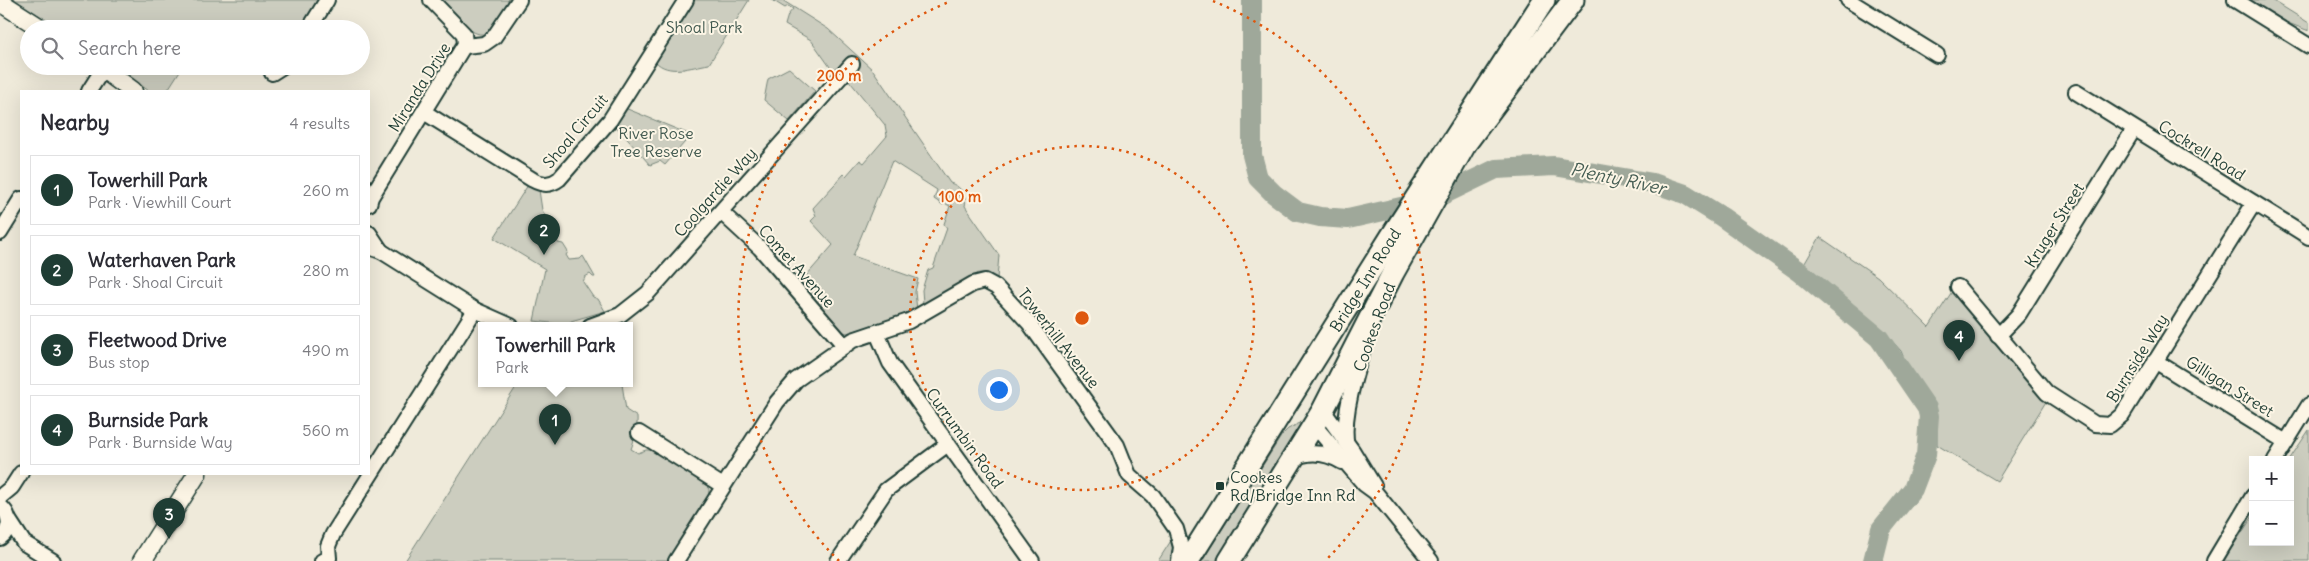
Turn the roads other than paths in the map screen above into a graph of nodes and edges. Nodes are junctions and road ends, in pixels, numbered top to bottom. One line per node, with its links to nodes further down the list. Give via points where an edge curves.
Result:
1 (327, 0): 11 (street)
2 (431, 0): 12 (street, Miranda Drive, via 460,29)
3 (519, 0): 12 (street, via 498,34 484,44)
4 (686, 0): 21 (street, Shoal Circuit, via 607,125 551,184 533,180)
5 (1544, 0): 40 (main road, Bridge Inn Road)
6 (1573, 0): 31 (main road, Bridge Inn Road, via 1466,143)
7 (1848, 0): 14 (street)
8 (2235, 0): 13 (street)
9 (0, 2): 10 (street)
10 (28, 20)
11 (315, 20)
12 (465, 42): 21 (street, Miranda Drive)
13 (2309, 46)
14 (1937, 55)
15 (852, 64): 26 (street, Coolgardie Way)
16 (97, 75): 18 (street)
17 (111, 75): 19 (street)
18 (90, 90)
19 (132, 90)
20 (2076, 92): 22 (street, Cockrell Road)
21 (424, 112): 23 (street, Miranda Drive)
22 (2134, 129): 25 (street, Cockrell Road); 37 (street, Kruger Street, via 2020,314)
23 (370, 198)
24 (20, 201): 27 (street)
25 (2254, 203): 29 (street, Cockrell Road); 39 (street, Burnside Way)
26 (721, 212): 35 (street, Coolgardie Way, via 642,299 615,318); 38 (street, Comet Avenue, via 760,248)
27 (0, 233)
28 (370, 236): 30 (street)
29 (2309, 237)
30 (375, 249): 33 (street)
31 (1393, 273): 42 (main road, Bridge Inn Road); 44 (street, Cookes Road, via 1356,372 1346,420)
32 (1958, 287): 37 (street, Burnside Way)
33 (475, 310): 34 (street); 62 (street, via 333,534)
34 (502, 322)
35 (602, 322)
36 (877, 333): 38 (street, Towerhill Avenue); 46 (street, Currumbin Road, via 890,363); 58 (street, Towerhill Avenue, via 909,321 973,284 985,281 992,284 1029,323 1117,445 1129,475 1157,501)
37 (1998, 336): 39 (street, Burnside Way, via 2047,393 2100,425 2110,425 2119,419)
38 (844, 345): 52 (street, Towerhill Avenue, via 801,376 783,394)
39 (2155, 361): 45 (street, Gilligan Street)
40 (1294, 393): 42 (main road); 59 (main road, Bridge Inn Road)
41 (2309, 405): 45 (street)
42 (1319, 418): 44 (street); 48 (main road, Bridge Inn Road); 49 (street)
43 (640, 439): 52 (street)
44 (1346, 441): 54 (street)
45 (2286, 442): 47 (street)
46 (948, 444): 66 (street, via 886,490); 67 (street, Currumbin Road)
47 (2277, 456)
48 (1294, 458): 49 (street, via 1319,453); 70 (main road, Bridge Inn Road)
49 (1349, 466): 54 (street)
50 (20, 475): 53 (street)
51 (196, 475): 64 (street)
52 (723, 486): 65 (street, Towerhill Avenue)
53 (12, 487): 55 (street); 57 (street)
54 (1376, 492): 71 (street)
55 (0, 497)
56 (2250, 501): 72 (street)
57 (6, 515): 60 (street, via 6,532); 61 (street)
58 (1176, 529): 59 (street, via 1188,534); 68 (street, Towerhill Avenue, via 1180,540)
59 (1208, 529): 69 (main road, Bridge Inn Road)
60 (0, 539): 61 (street)
61 (24, 543): 63 (street)
62 (327, 560)
63 (53, 561)
64 (142, 561)
65 (676, 561)
66 (838, 561)
67 (1031, 561)
68 (1179, 561)
69 (1188, 561)
70 (1229, 561)
71 (1431, 561)
72 (2214, 561)

